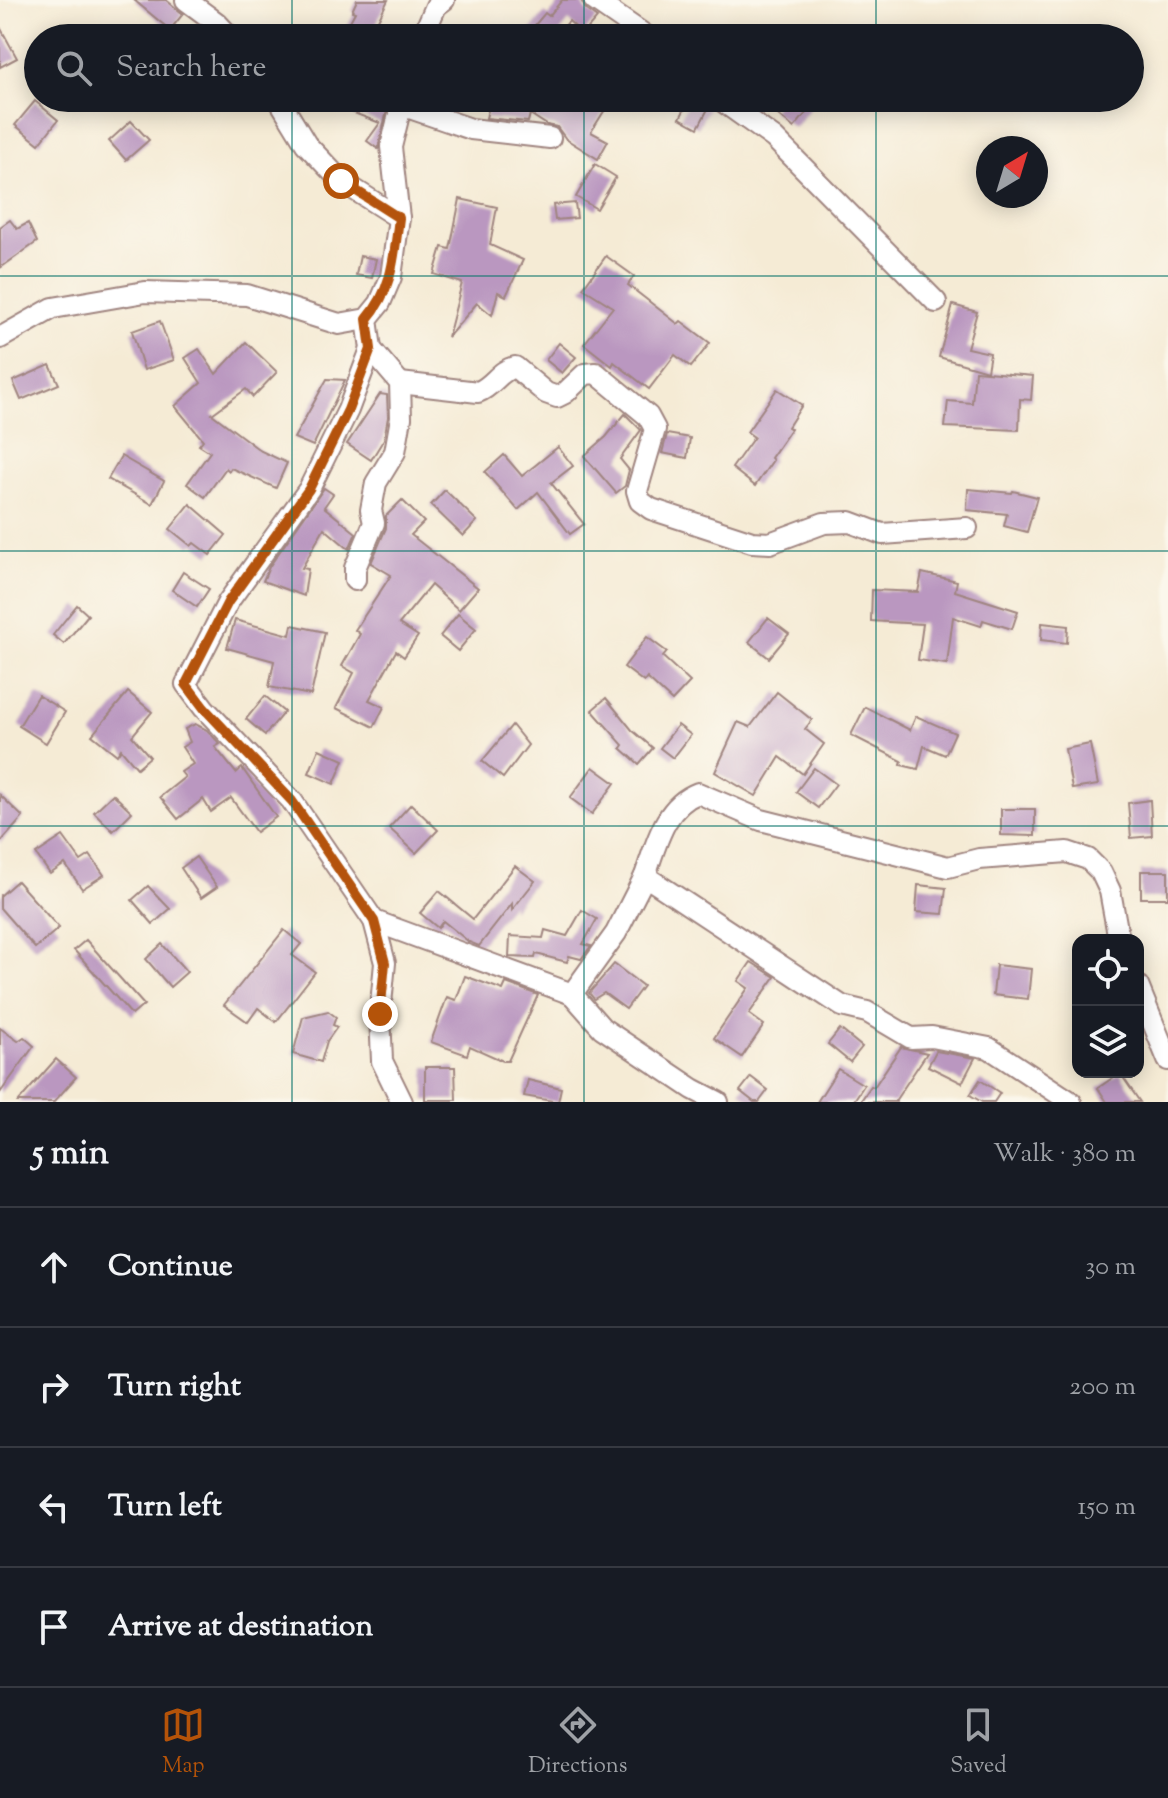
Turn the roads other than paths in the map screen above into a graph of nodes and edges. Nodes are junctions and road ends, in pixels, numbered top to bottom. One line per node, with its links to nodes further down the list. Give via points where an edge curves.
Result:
1 (186, 0): 4 (street)
2 (444, 0): 5 (street)
3 (594, 0): 6 (street)
4 (218, 24)
5 (428, 24)
6 (629, 24)
7 (287, 112): 12 (street, via 306,144 341,181)
8 (400, 112): 12 (street, via 391,147)
9 (428, 112): 11 (street, via 471,129)
10 (738, 112): 13 (street, via 774,138)
11 (550, 138)
12 (399, 218): 14 (street, via 391,277)
13 (936, 302)
14 (367, 319): 15 (street, via 339,324 247,295 145,292 53,308); 16 (street)
15 (0, 338)
16 (371, 349): 17 (street); 21 (street, via 309,489 228,602 186,684 292,801)
17 (400, 383): 18 (street, via 478,392 515,367 557,397 585,374 596,373 648,416 655,429 637,491 640,501 752,542 770,543 824,523 850,522 882,534); 19 (street, via 395,452 376,483 374,523)
18 (967, 528)
19 (355, 580)
20 (645, 876): 22 (street, via 676,806 698,793 761,820 948,867 979,859 1067,852 1088,859 1110,891); 23 (street, via 616,933); 28 (street, via 842,1006 867,1012 911,1038 989,1048)
21 (374, 921): 23 (street); 26 (street, via 385,963 382,1061)
22 (1118, 934)
23 (572, 994): 27 (street, via 602,1028)
24 (1144, 1001): 25 (street)
25 (1168, 1060)
26 (402, 1102)
27 (718, 1102)
28 (1071, 1102)

